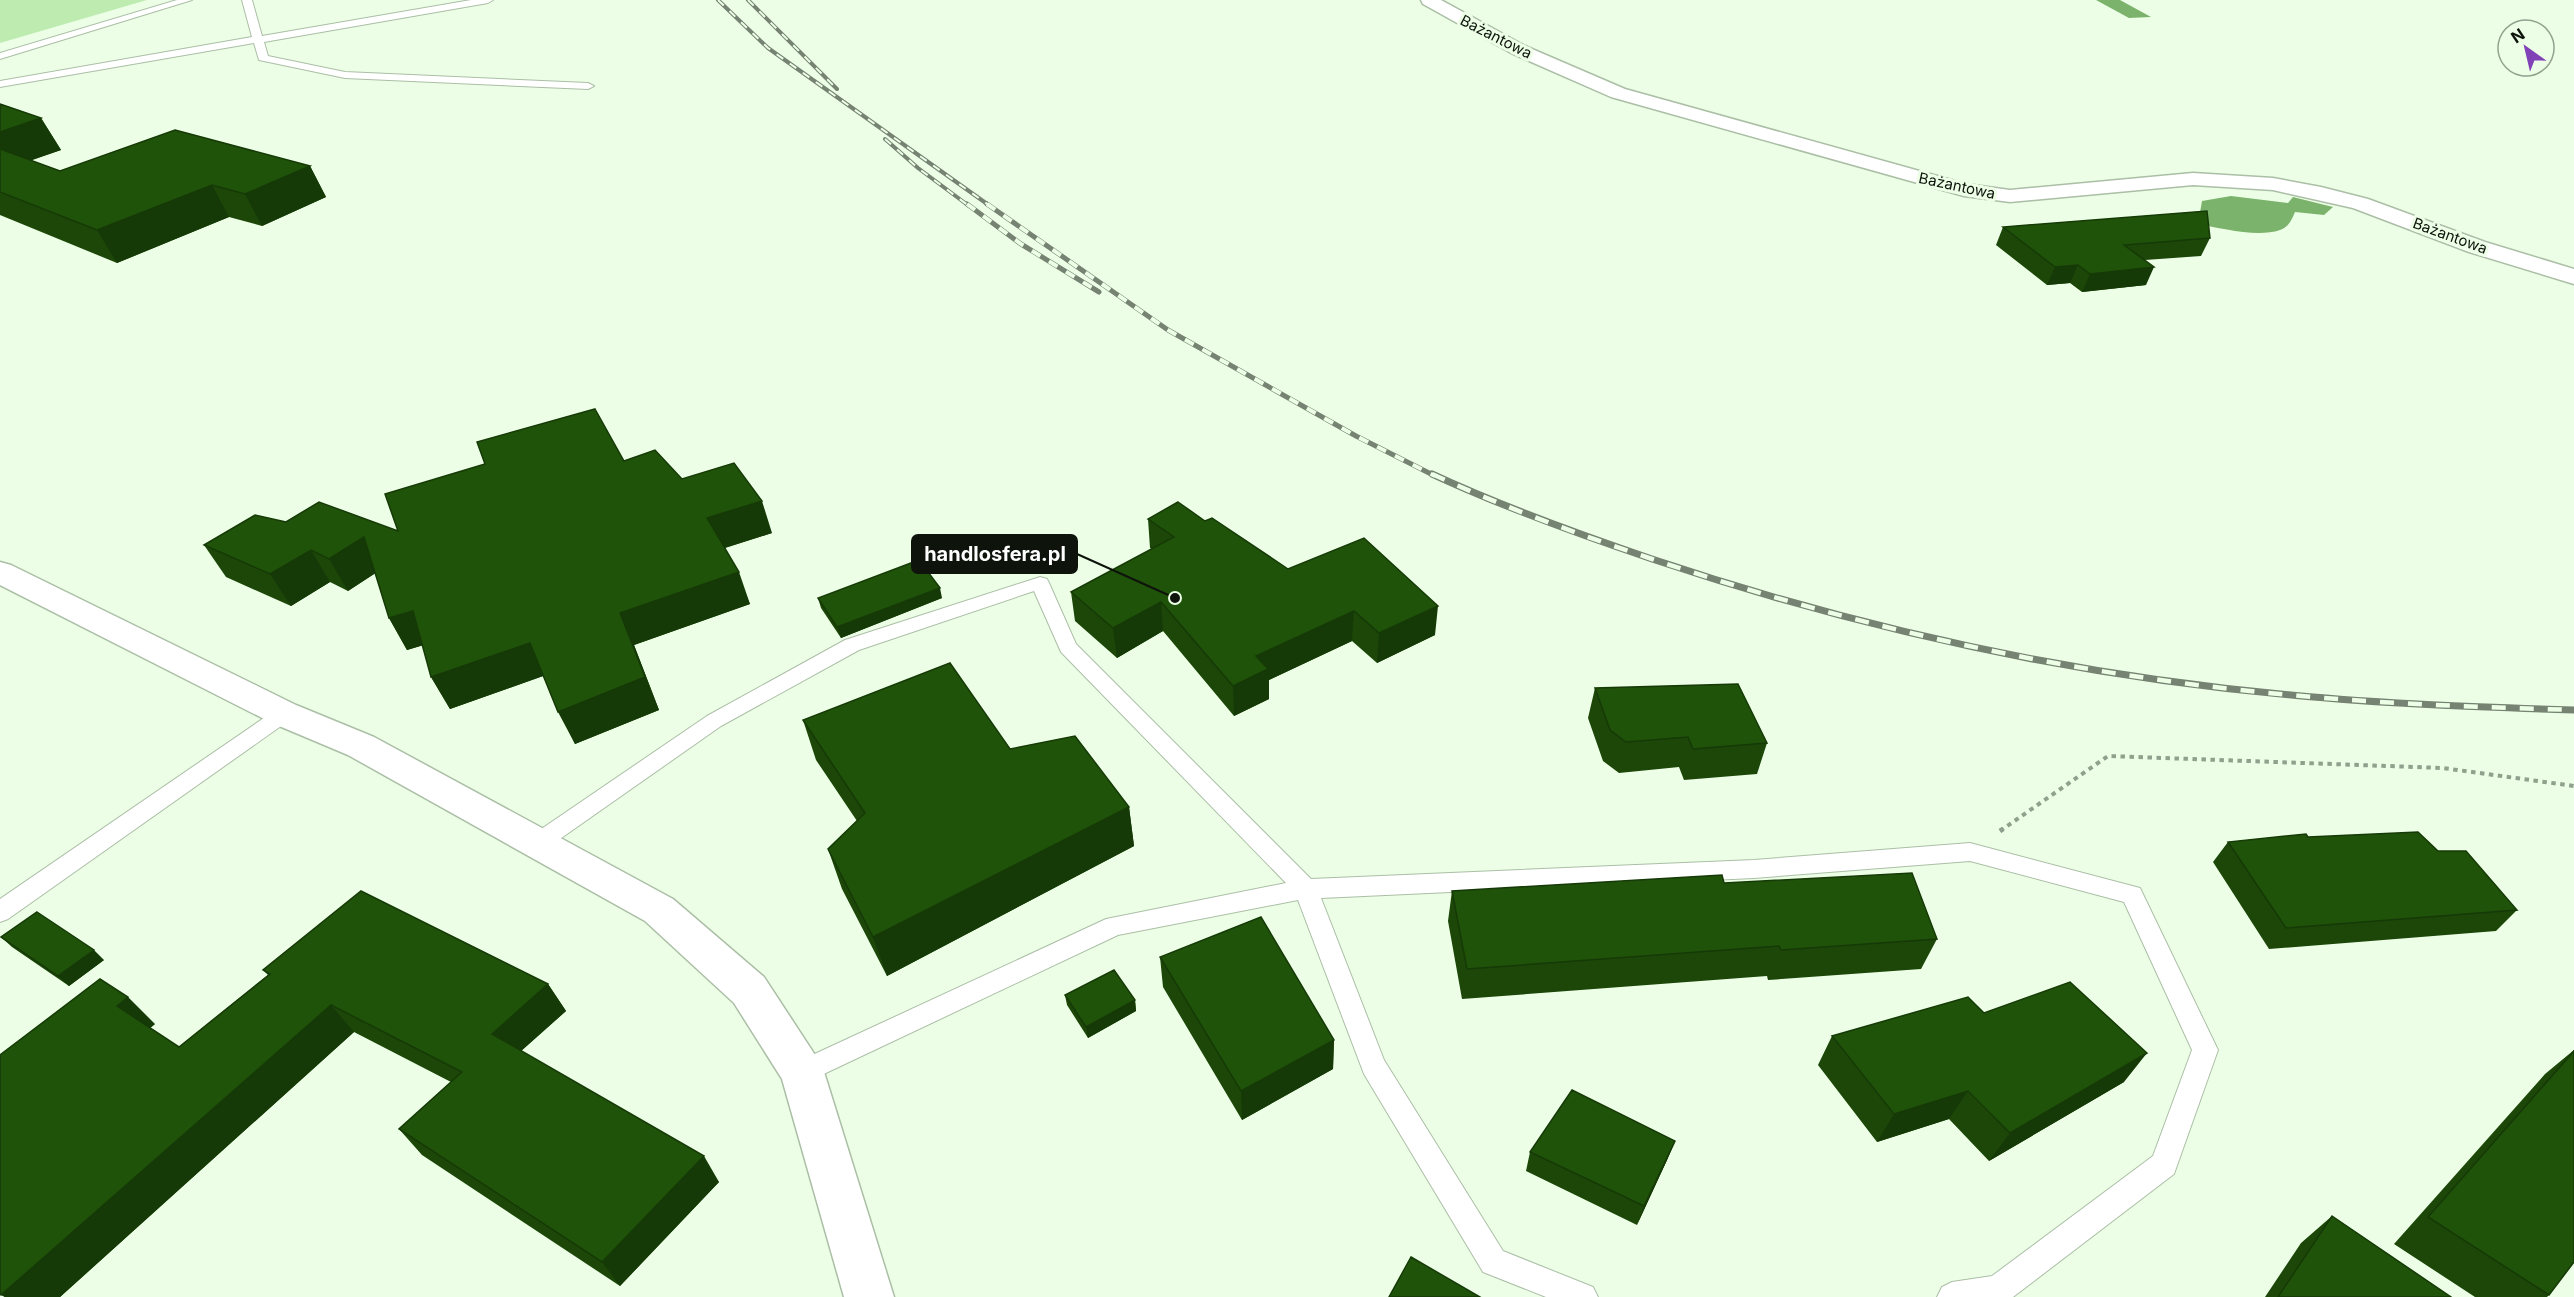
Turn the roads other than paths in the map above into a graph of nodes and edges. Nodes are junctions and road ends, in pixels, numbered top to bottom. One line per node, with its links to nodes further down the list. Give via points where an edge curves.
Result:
1 (187, 0): 6 (lane)
2 (247, 0): 5 (lane)
3 (488, 0): 5 (lane)
4 (1429, 0): 9 (street, Bażantowa, via 1519,50 1618,93 1964,190 2010,196 2193,179 2269,183 2360,204)
5 (258, 39): 7 (lane); 8 (lane, via 262,58 345,75)
6 (0, 56)
7 (0, 84)
8 (588, 86)
9 (2574, 277)
10 (0, 572): 11 (street)
11 (284, 714): 12 (street, via 361,746); 14 (lane)
12 (539, 842): 13 (lane, via 714,721 852,645 1040,583 1068,647); 15 (street, via 659,910 749,990)
13 (1306, 889): 15 (lane, via 1114,926); 17 (lane, via 1372,1066 1493,1262); 18 (lane, via 1754,869 1970,852 2132,895 2205,1050 2164,1166 1998,1290)
14 (0, 912)
15 (802, 1072): 16 (street)
16 (869, 1297)
17 (1582, 1297)
18 (1952, 1297)

